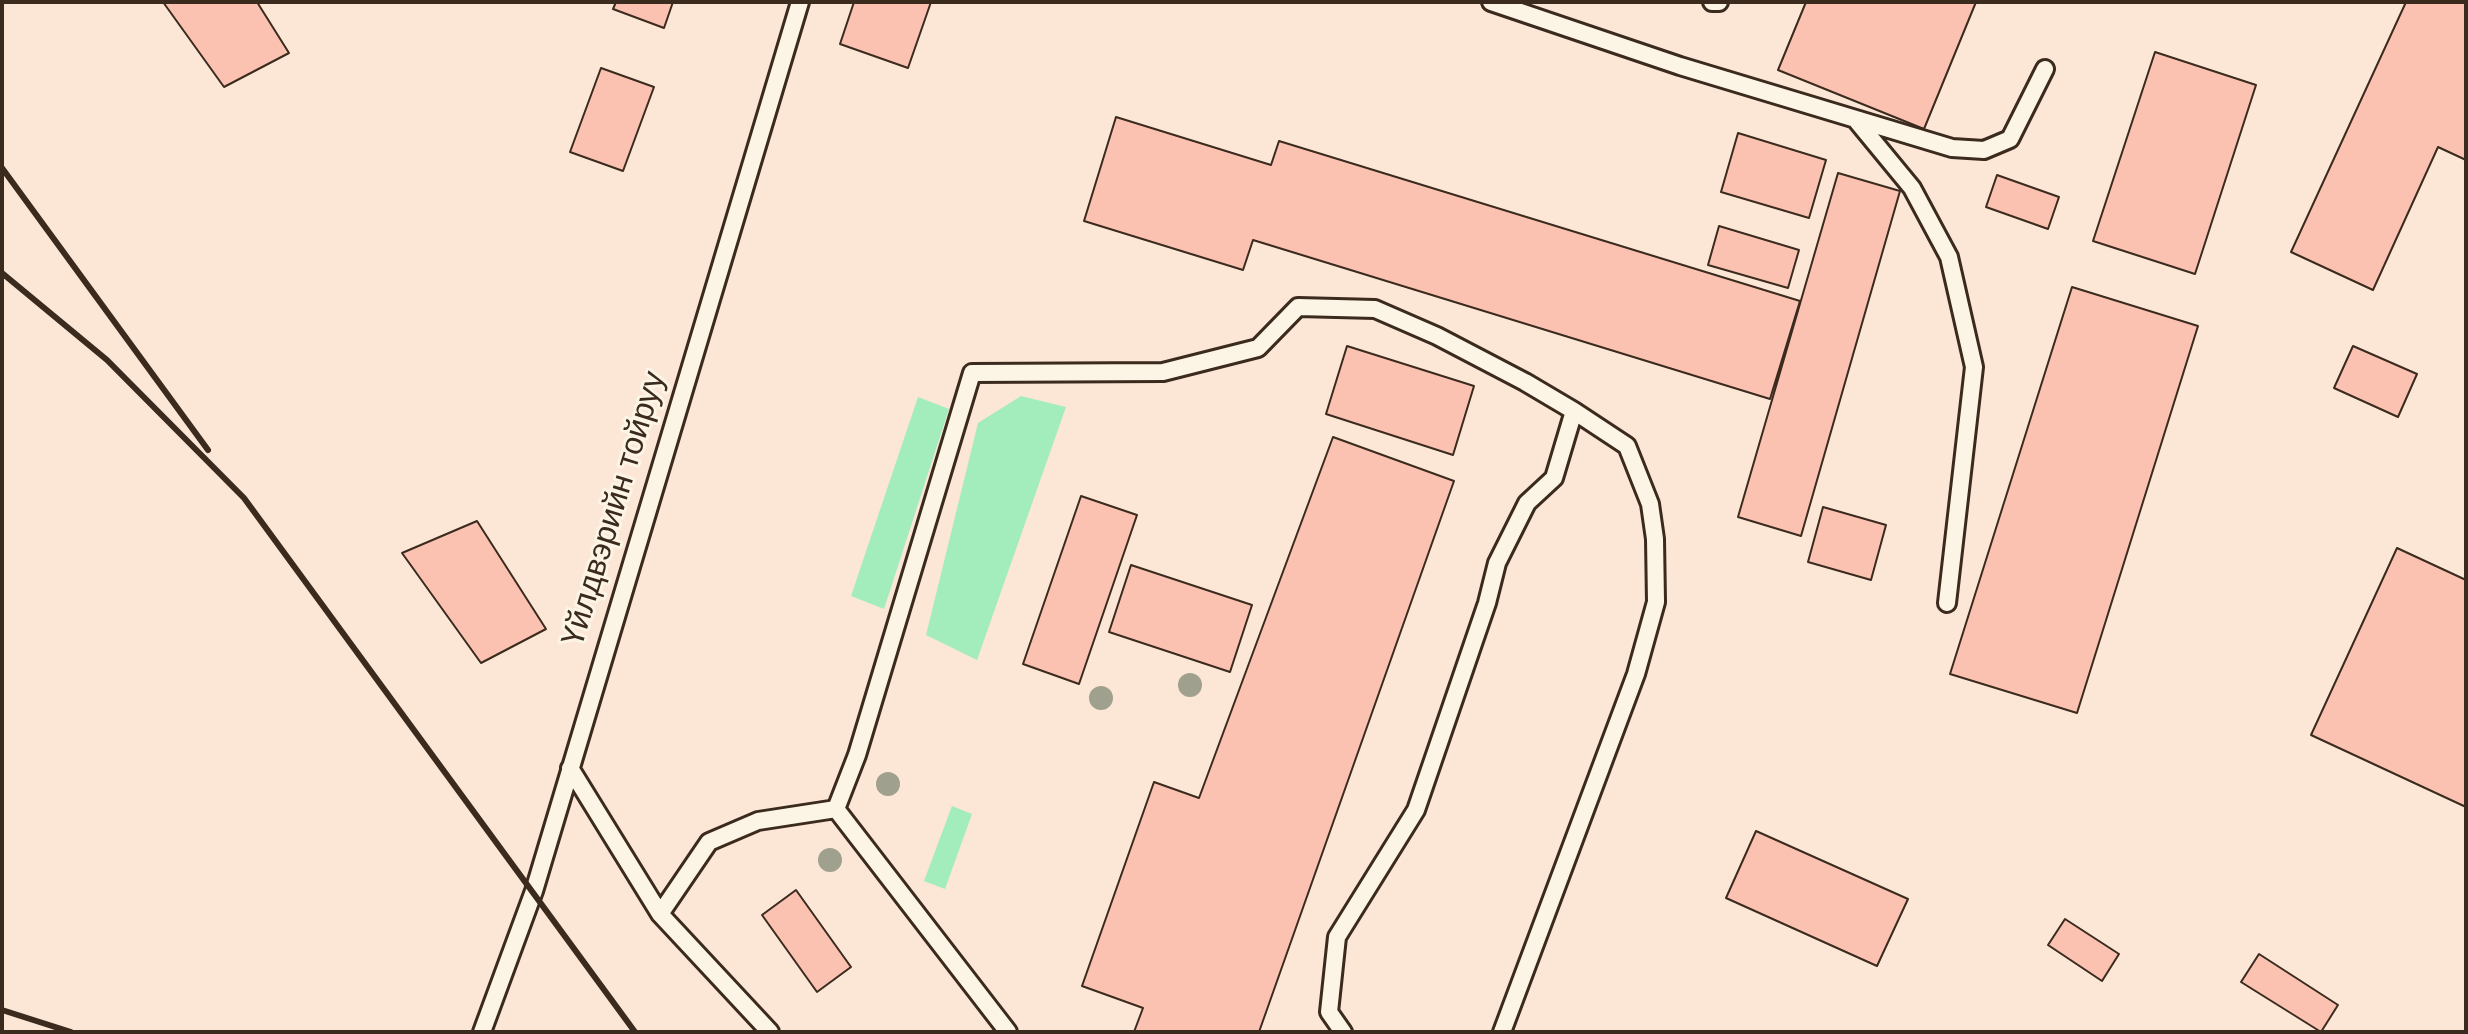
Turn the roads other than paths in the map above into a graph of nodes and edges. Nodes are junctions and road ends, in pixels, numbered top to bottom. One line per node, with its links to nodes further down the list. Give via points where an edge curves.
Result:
1 (800, 2): 9 (lane, Үйлдвэрийн тойруу)
2 (1491, 2): 6 (lane)
3 (1712, 2): 4 (lane)
4 (1719, 2)
5 (2045, 69): 6 (lane, via 2010,139 1984,150 1952,148)
6 (1856, 120): 8 (lane, via 1912,188 1949,257 1974,367)
7 (1574, 411): 10 (lane, via 1437,336 1375,309 1298,307 1258,348 1163,372 972,373 862,740); 15 (lane, via 1554,478 1527,503 1497,563 1416,810 1337,937 1329,1012); 16 (lane, via 1627,446 1650,504 1656,602 1636,674)
8 (1947, 603)
9 (570, 768): 11 (lane); 12 (lane, Үйлдвэрийн тойруу, via 534,891)
10 (836, 809): 11 (lane, via 758,821 709,842); 14 (lane)
11 (660, 914): 13 (lane)
12 (482, 1032)
13 (770, 1032)
14 (1008, 1032)
15 (1343, 1032)
16 (1502, 1032)

